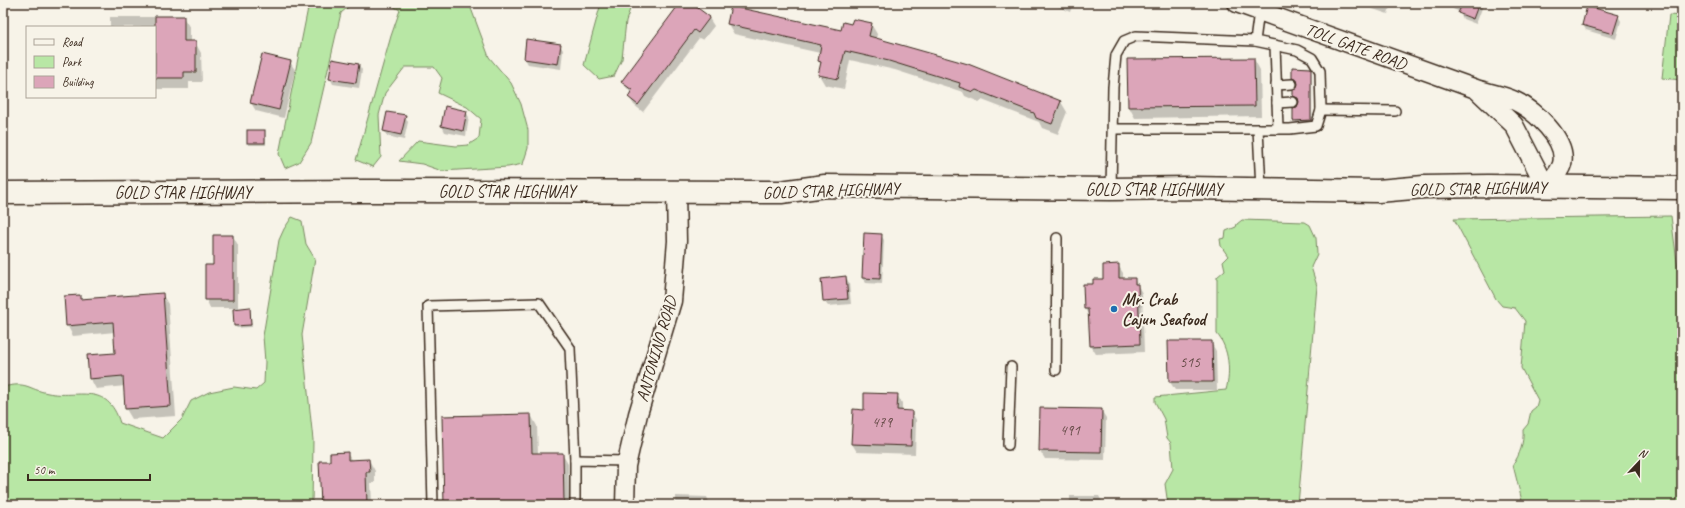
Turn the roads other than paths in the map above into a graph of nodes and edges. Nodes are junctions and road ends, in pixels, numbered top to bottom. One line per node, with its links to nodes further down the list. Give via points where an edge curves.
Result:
1 (1236, 3): 2 (street, TOLL GATE ROAD)
2 (1260, 11): 3 (lane); 7 (street, TOLL GATE ROAD)
3 (1255, 41): 4 (lane); 12 (lane, via 1136,36 1124,41 1116,55 1113,87)
4 (1275, 46): 6 (lane); 10 (lane, via 1297,50 1312,58 1320,71 1316,84)
5 (1292, 84): 6 (lane)
6 (1276, 85): 9 (lane)
7 (1476, 89): 15 (street, TOLL GATE ROAD, via 1514,125); 15 (street, TOLL GATE ROAD, via 1514,100 1532,112 1553,132 1562,153 1562,165)
8 (1293, 102): 9 (lane)
9 (1277, 103): 14 (lane)
10 (1318, 104): 11 (lane); 14 (lane, via 1316,126)
11 (1395, 111)
12 (1114, 129): 13 (lane); 17 (lane)
13 (1258, 129): 14 (lane); 18 (lane)
14 (1278, 129)
15 (1546, 187): 16 (main road, GOLD STAR HIGHWAY); 18 (main road, GOLD STAR HIGHWAY, via 1432,187 1378,191)
16 (1682, 188)
17 (1111, 189): 18 (main road, GOLD STAR HIGHWAY); 19 (main road, GOLD STAR HIGHWAY, via 825,186 781,192)
18 (1261, 189)
19 (676, 192): 20 (main road, GOLD STAR HIGHWAY); 26 (street, ANTONINO ROAD, via 677,241 672,301 638,414)
20 (3, 193)
21 (1057, 238): 23 (lane)
22 (1011, 367): 24 (lane)
23 (1056, 370)
24 (1008, 445)
25 (575, 460): 26 (lane); 27 (lane, via 570,348 539,303 428,306); 28 (lane)
26 (627, 461): 29 (street, ANTONINO ROAD)
27 (433, 505)
28 (575, 505)
29 (625, 505)

